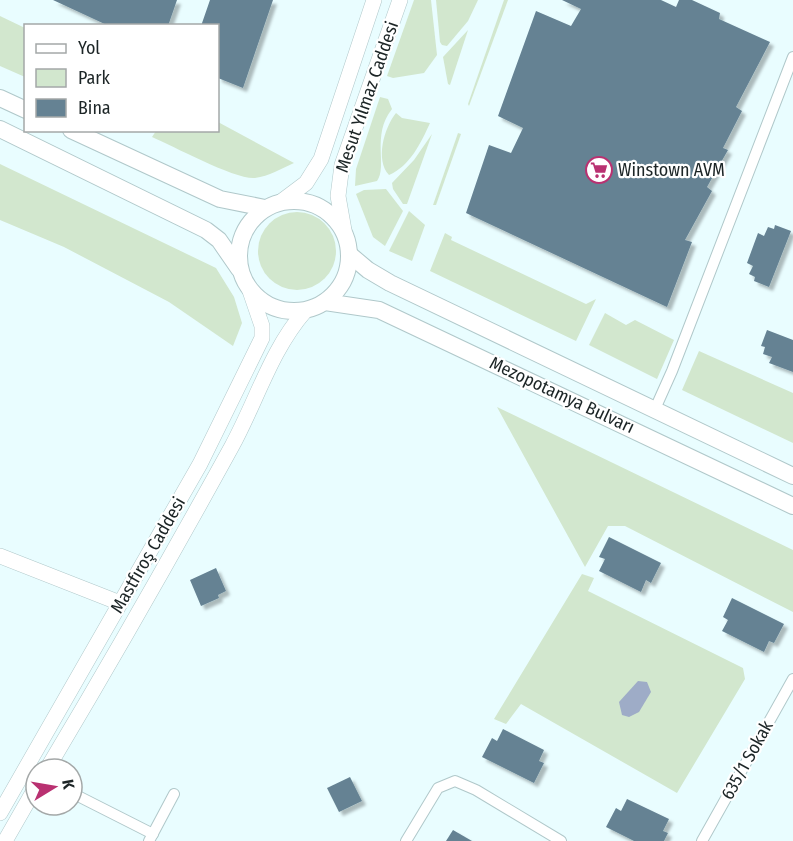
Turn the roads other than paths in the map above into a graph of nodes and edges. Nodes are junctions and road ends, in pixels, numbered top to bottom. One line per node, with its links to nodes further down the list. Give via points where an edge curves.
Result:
1 (374, 0): 8 (main road, Mesut Yılmaz Caddesi, via 321,159 306,183)
2 (400, 0): 10 (main road, Mesut Yılmaz Caddesi, via 342,165 338,196)
3 (793, 57): 16 (street)
4 (0, 98): 5 (main road)
5 (24, 109)
6 (0, 129): 12 (main road, via 206,230 219,240)
7 (75, 132): 9 (main road, via 220,199)
8 (282, 201): 9 (main road); 10 (main road, via 318,205)
9 (265, 208): 12 (main road, via 242,236 238,254)
10 (344, 230): 11 (main road)
11 (350, 254): 14 (main road, via 344,282); 16 (main road, Mezopotamya Bulvarı, via 390,283)
12 (241, 272): 13 (main road)
13 (249, 288): 15 (main road, via 274,308); 20 (main road, Mastfıroş Caddesi, via 262,326 262,338 200,464)
14 (325, 302): 15 (main road); 18 (main road, Mezopotamya Bulvarı, via 379,310)
15 (305, 311): 22 (main road, Mastfıroş Caddesi, via 285,336 236,439)
16 (655, 409): 17 (main road, Mezopotamya Bulvarı)
17 (793, 476)
18 (793, 506)
19 (0, 556): 20 (main road)
20 (120, 603): 26 (main road, Mastfıroş Caddesi)
21 (793, 679): 31 (street, 635/1 Sokak)
22 (54, 757)
23 (174, 794): 27 (street)
24 (84, 800): 27 (street)
25 (24, 808): 28 (main road)
26 (0, 813)
27 (151, 838)
28 (5, 841)
29 (406, 841): 30 (street, via 438,788 455,781)
30 (561, 841)
31 (702, 841)

